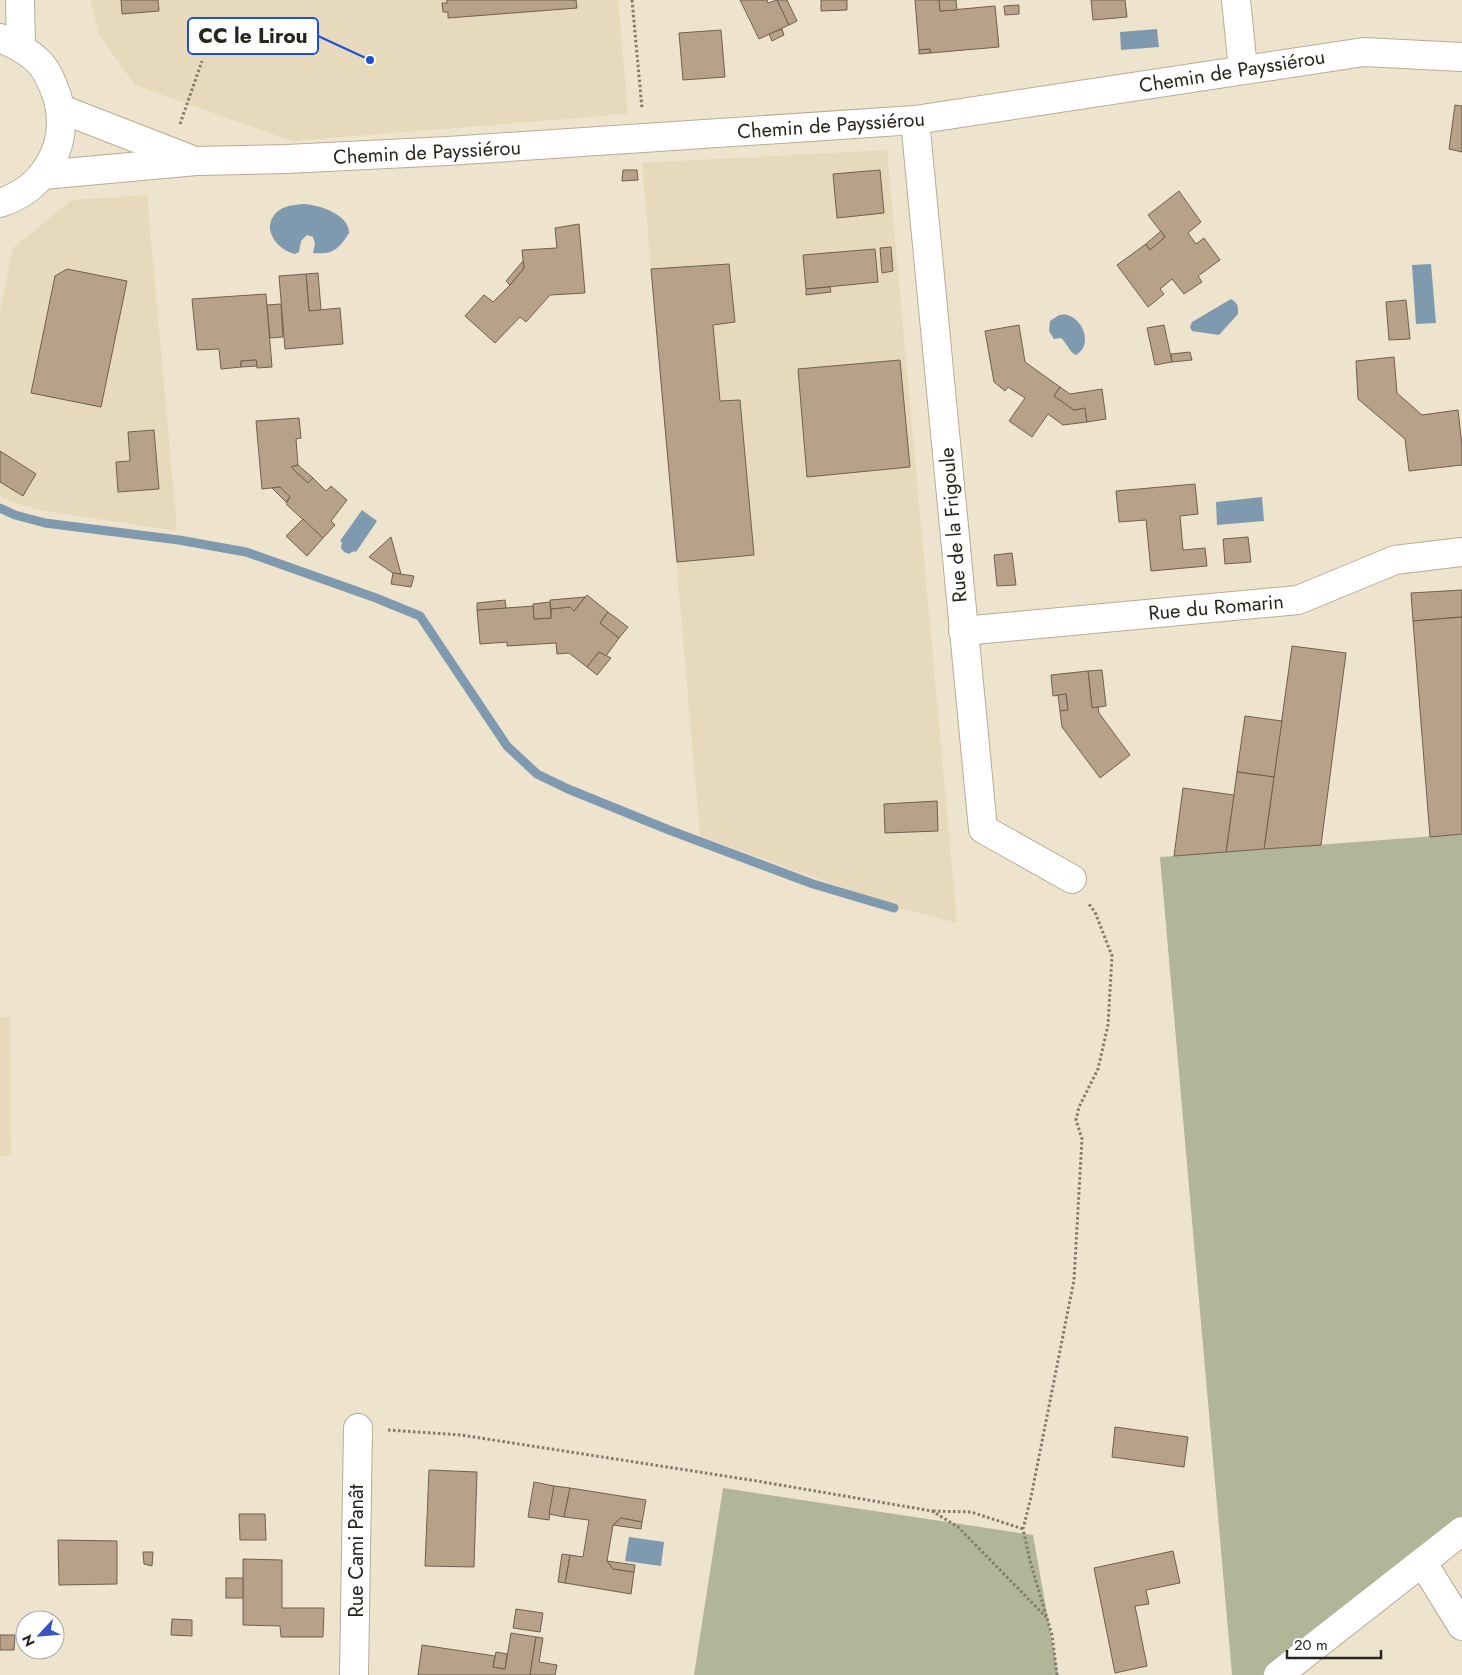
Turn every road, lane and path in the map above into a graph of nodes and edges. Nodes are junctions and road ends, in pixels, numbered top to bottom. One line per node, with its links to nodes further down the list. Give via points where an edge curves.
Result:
1 (20, 0): 4 (street)
2 (632, 0): 10 (path)
3 (1236, 0): 7 (street)
4 (10, 42): 8 (street, via 40,63 54,85)
5 (1462, 57): 7 (street, Chemin de Payssiérou, via 1364,52)
6 (202, 61): 11 (path, via 177,133 153,129)
7 (1242, 69): 9 (street, Chemin de Payssiérou)
8 (61, 109): 11 (street, Chemin de Payssiérou); 13 (street, via 61,133 55,155)
9 (915, 120): 10 (street, Chemin de Payssiérou); 16 (street, Rue de la Frigoule)
10 (645, 139): 12 (street, Chemin de Payssiérou, via 287,160)
11 (152, 145): 12 (street, Chemin de Payssiérou)
12 (196, 161): 13 (street, Chemin de Payssiérou)
13 (42, 175): 14 (street, via 28,189)
14 (0, 203)
15 (1462, 552): 16 (street, Rue du Romarin, via 1395,560 1298,600)
16 (963, 630): 17 (street, Rue de la Frigoule, via 982,829)
17 (1072, 879): 20 (path, via 1095,912 1112,956 1108,1026 1098,1068 1076,1120 1082,1139 1074,1280)
18 (358, 1428): 19 (path, via 461,1435); 25 (street, Rue Cami Panât)
19 (932, 1511): 20 (path, via 971,1512); 23 (path, via 958,1527)
20 (1023, 1529): 23 (path)
21 (1462, 1531): 22 (street)
22 (1423, 1563): 24 (street); 27 (street)
23 (1048, 1619): 26 (path)
24 (1462, 1626)
25 (354, 1675)
26 (1057, 1675)
27 (1278, 1675)

